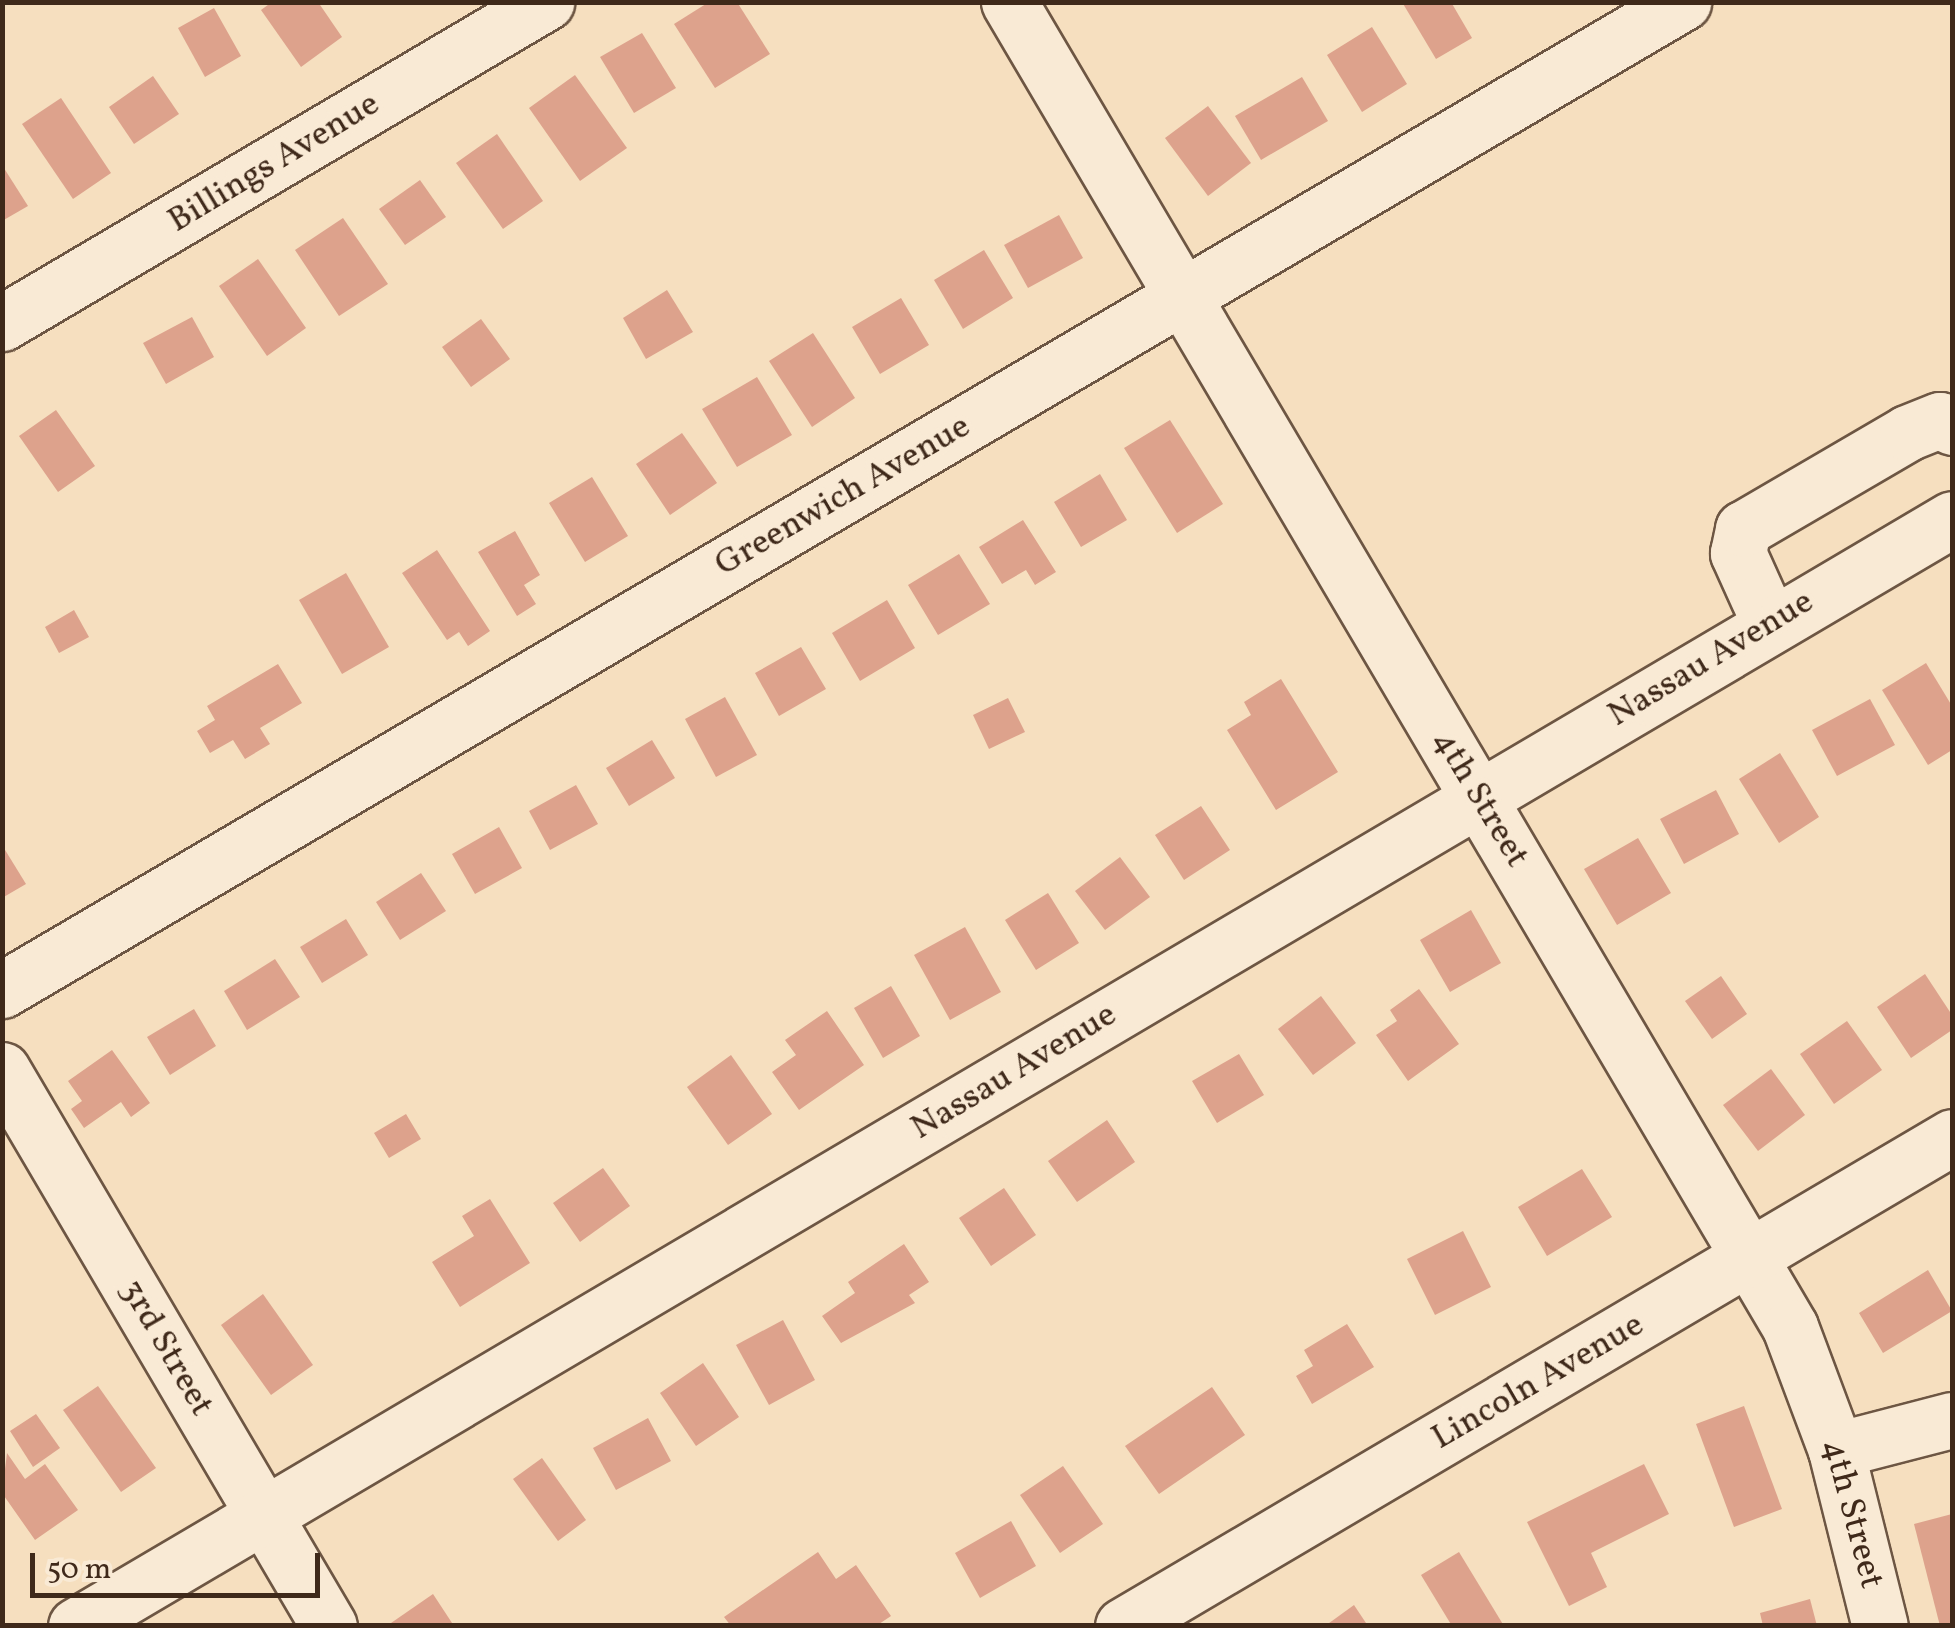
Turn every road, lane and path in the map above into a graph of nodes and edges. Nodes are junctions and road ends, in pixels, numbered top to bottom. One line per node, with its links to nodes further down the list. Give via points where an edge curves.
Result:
1 (546, 2): 5 (street, Billings Avenue)
2 (1010, 2): 4 (street, 4th Street)
3 (1683, 2): 4 (street, Greenwich Avenue)
4 (1183, 296): 9 (street, 4th Street); 10 (street, Greenwich Avenue)
5 (2, 323)
6 (1952, 427): 8 (street, via 1940,420 1907,432 1743,529 1738,553)
7 (1952, 519): 8 (street, Nassau Avenue)
8 (1770, 624): 9 (street, Nassau Avenue)
9 (1479, 797): 13 (street, 4th Street); 16 (street, Nassau Avenue)
10 (2, 990)
11 (2, 1070): 16 (street, 3rd Street)
12 (1952, 1138): 13 (street, Lincoln Avenue)
13 (1751, 1256): 15 (street, 4th Street, via 1811,1376); 19 (street, Lincoln Avenue)
14 (1952, 1420): 15 (street)
15 (1836, 1450): 20 (street, 4th Street)
16 (264, 1515): 17 (street, Nassau Avenue); 18 (street, 3rd Street)
17 (76, 1626)
18 (329, 1626)
19 (1123, 1626)
20 (1880, 1626)

